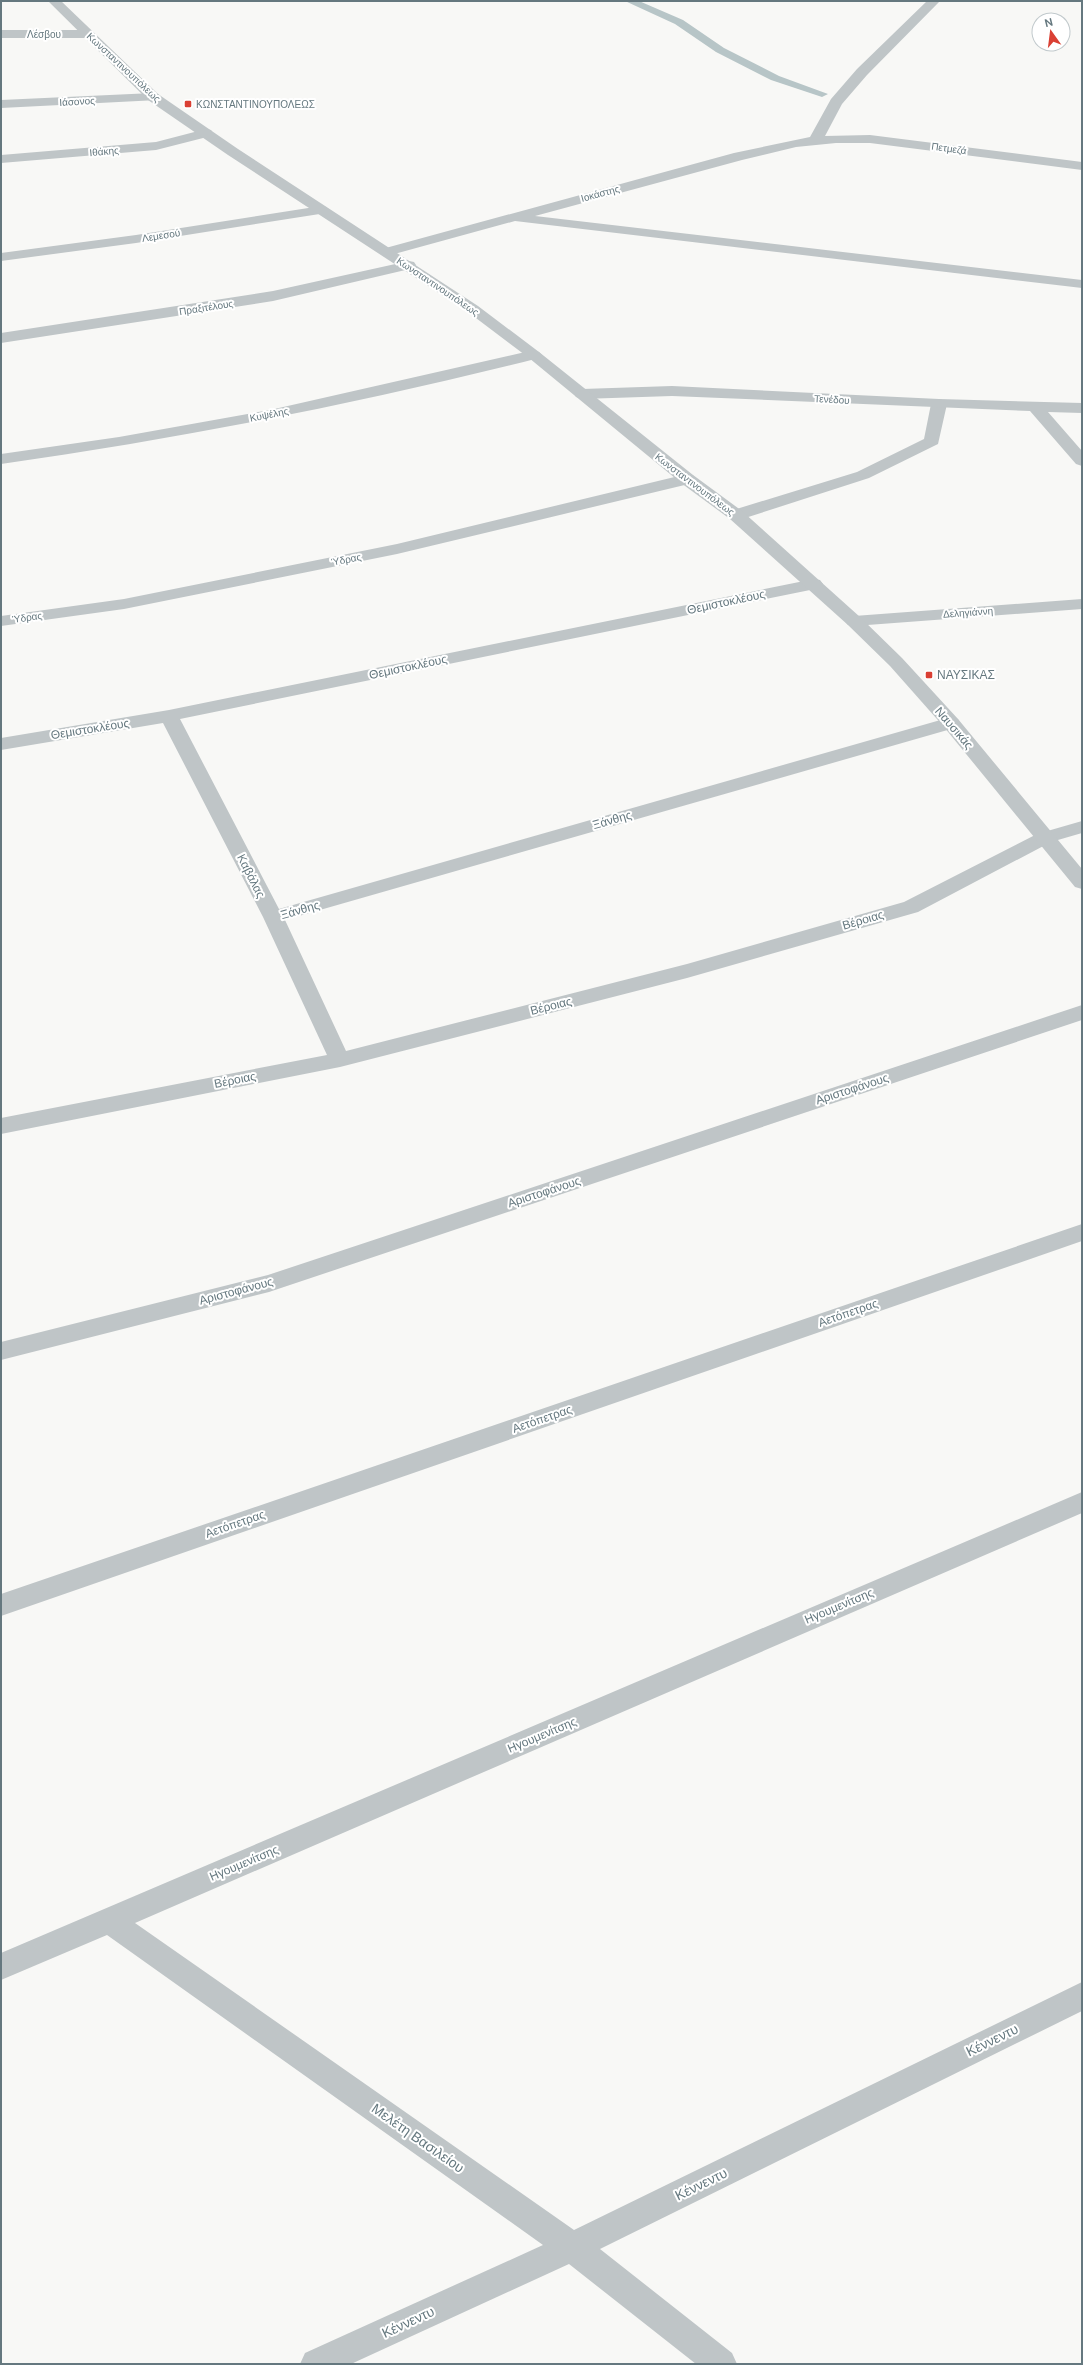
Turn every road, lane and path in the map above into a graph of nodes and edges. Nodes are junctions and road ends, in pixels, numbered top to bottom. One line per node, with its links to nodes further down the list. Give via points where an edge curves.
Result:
1 (54, 1): 4 (street, Κωνσταντινουπόλεως)
2 (934, 1): 8 (street, via 862,72 836,102)
3 (1, 34): 4 (street, Λέσβου)
4 (88, 34): 5 (street, Κωνσταντινουπόλεως)
5 (153, 97): 6 (street, Ιάσονος); 7 (street, Κωνσταντινουπόλεως)
6 (1, 104)
7 (206, 133): 9 (street, Ιθάκης, via 156,146); 11 (street, Κωνσταντινουπόλεως)
8 (815, 141): 10 (street, Πετμεζά, via 887,140); 12 (street, Ιοκάστης, via 739,156)
9 (1, 159)
10 (1082, 166)
11 (321, 210): 13 (street, Κωνσταντινουπόλεως); 14 (street, Λεμεσού)
12 (509, 217): 13 (street, Ιοκάστης); 16 (street)
13 (387, 252): 15 (street, Κωνσταντινουπόλεως)
14 (1, 257)
15 (408, 265): 17 (street, Πραξιτέλους, via 273,296); 18 (street, Κωνσταντινουπόλεως)
16 (1082, 284)
17 (1, 338)
18 (534, 355): 19 (street, Κωνσταντινουπόλεως); 23 (street, Κυψέλης, via 270,415 119,442)
19 (582, 394): 20 (street, Τενέδου, via 672,391); 25 (street, Κωνσταντινουπόλεως)
20 (939, 404): 21 (street, Τενέδου); 26 (street, via 932,441 863,475)
21 (1036, 408): 22 (street, Τενέδου); 24 (street)
22 (1082, 408)
23 (1, 459)
24 (1082, 461)
25 (687, 479): 26 (street, Κωνσταντινουπόλεως); 29 (street, Ύδρας, via 397,549 124,604)
26 (736, 515): 27 (street, Κωνσταντινουπόλεως)
27 (814, 584): 30 (street, Ναυσικάς); 31 (street, Θεμιστοκλέους)
28 (1082, 604): 30 (street, Δεληγιάννη)
29 (1, 621)
30 (854, 621): 32 (street, Ναυσικάς, via 896,662)
31 (169, 716): 33 (street, Θεμιστοκλέους); 37 (street, Καβάλας)
32 (951, 723): 35 (street, Ναυσικάς); 37 (street, Ξάνθης)
33 (1, 744)
34 (1082, 827): 35 (street, Βέροιας)
35 (1044, 838): 36 (street, Ναυσικάς); 39 (street, Βέροιας, via 910,907 687,971)
36 (1082, 882)
37 (273, 918): 39 (street, Καβάλας)
38 (1082, 1012): 42 (street, Αριστοφάνους, via 268,1284)
39 (340, 1060): 40 (street, Βέροιας)
40 (1, 1126)
41 (1082, 1232): 44 (street, Αετόπετρας)
42 (1, 1350)
43 (1082, 1502): 45 (street, Ηγουμενίτσης)
44 (1, 1605)
45 (110, 1921): 46 (street, Ηγουμενίτσης); 48 (street, Μελέτη Βασιλείου)
46 (1, 1967)
47 (1082, 1996): 48 (street, Κέννεντυ)
48 (572, 2247): 49 (street, Κέννεντυ); 50 (street, Μελέτη Βασιλείου)
49 (316, 2364)
50 (721, 2364)

